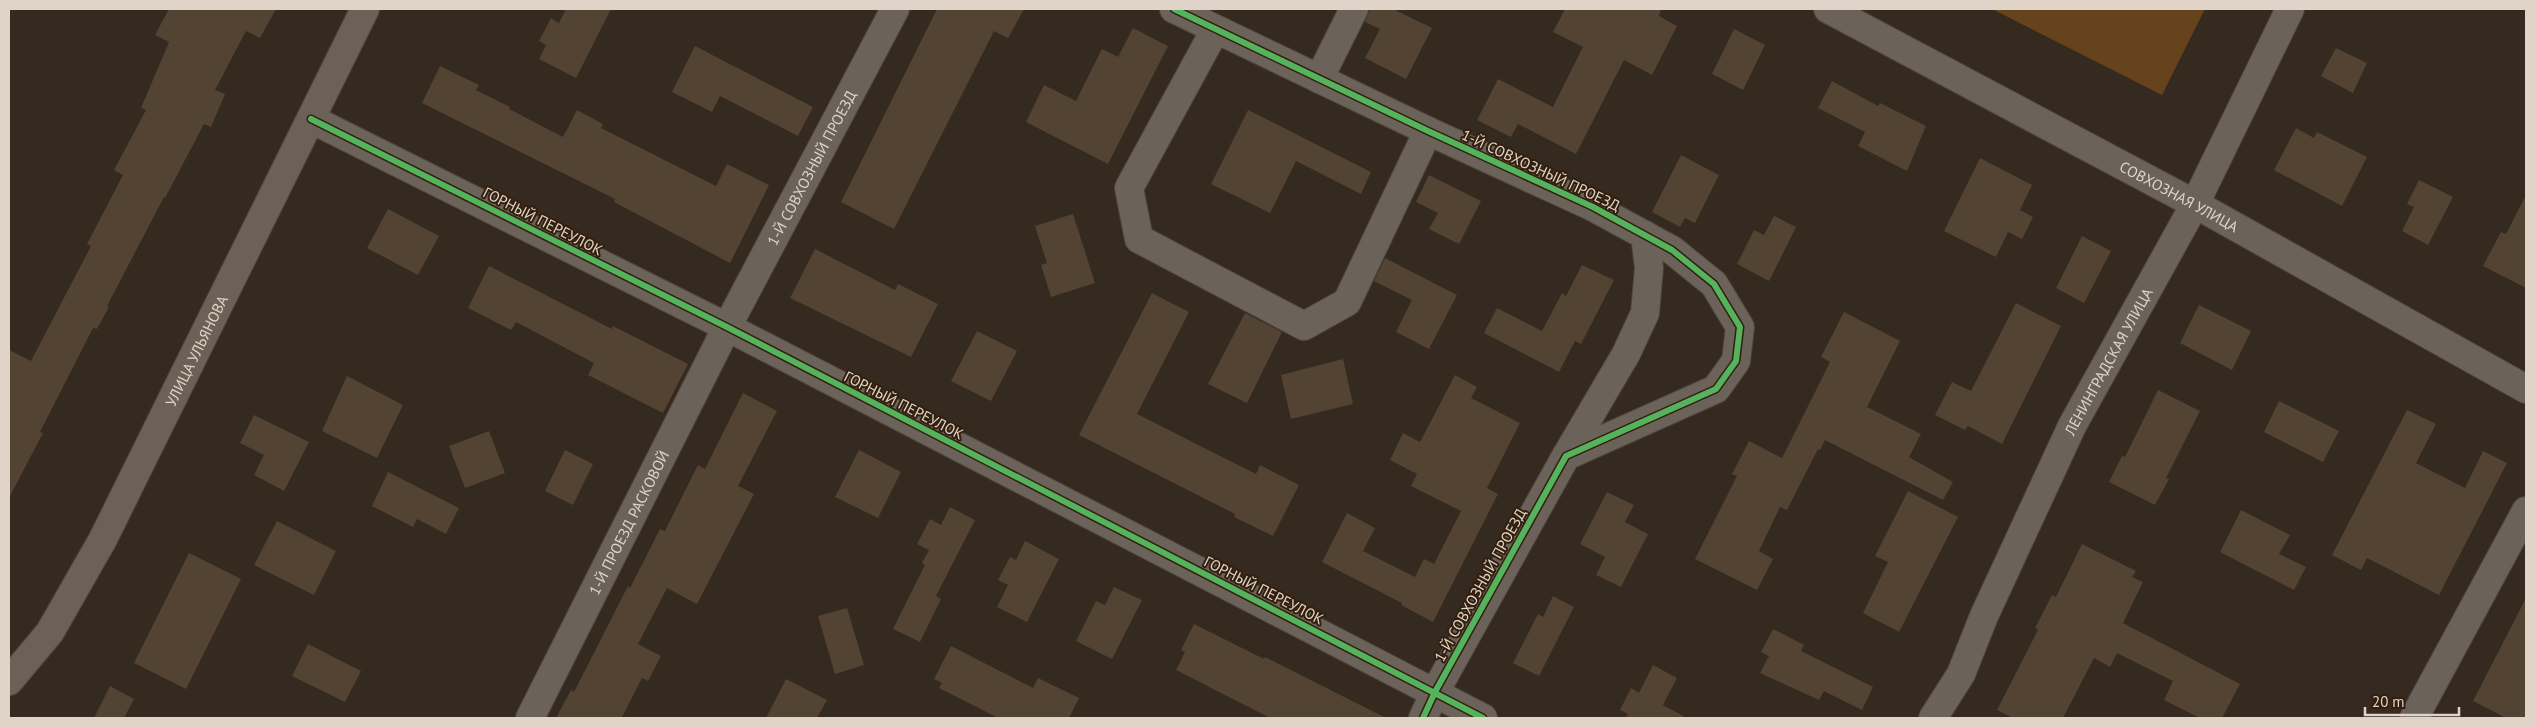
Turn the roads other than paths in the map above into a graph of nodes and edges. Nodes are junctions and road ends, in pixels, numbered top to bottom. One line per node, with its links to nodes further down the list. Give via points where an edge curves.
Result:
1 (365, 9): 9 (main road, УЛИЦА УЛЬЯНОВА)
2 (895, 9): 13 (street, 1-Й СОВХОЗНЫЙ ПРОЕЗД)
3 (1174, 9): 7 (street, 1-Й СОВХОЗНЫЙ ПРОЕЗД)
4 (1354, 9): 8 (street)
5 (1828, 9): 11 (street, СОВХОЗНАЯ УЛИЦА)
6 (2290, 9): 11 (street, ЛЕНИНГРАДСКАЯ УЛИЦА)
7 (1215, 30): 8 (street, 1-Й СОВХОЗНЫЙ ПРОЕЗД); 10 (street, via 1129,188 1139,239 1304,326 1347,302)
8 (1319, 79): 10 (street, 1-Й СОВХОЗНЫЙ ПРОЕЗД)
9 (311, 119): 13 (street, ГОРНЫЙ ПЕРЕУЛОК); 17 (main road, УЛИЦА УЛЬЯНОВА, via 103,539 50,632)
10 (1428, 131): 12 (street, 1-Й СОВХОЗНЫЙ ПРОЕЗД, via 1593,207)
11 (2195, 204): 14 (street, СОВХОЗНАЯ УЛИЦА); 22 (street, ЛЕНИНГРАДСКАЯ УЛИЦА, via 2072,426 1984,616 1961,674)
12 (1645, 235): 15 (street, via 1649,268 1645,313 1626,354); 15 (street, 1-Й СОВХОЗНЫЙ ПРОЕЗД, via 1672,250 1714,284 1740,327 1736,361 1716,389)
13 (727, 327): 18 (street, ГОРНЫЙ ПЕРЕУЛОК); 19 (street, 1-Й ПРОЕЗД РАСКОВОЙ)
14 (2526, 389)
15 (1566, 456): 18 (street, 1-Й СОВХОЗНЫЙ ПРОЕЗД)
16 (2526, 511): 23 (street)
17 (9, 681)
18 (1435, 692): 20 (street); 21 (street, ГОРНЫЙ ПЕРЕУЛОК)
19 (530, 718)
20 (1423, 718)
21 (1483, 718)
22 (1933, 718)
23 (2414, 718)

